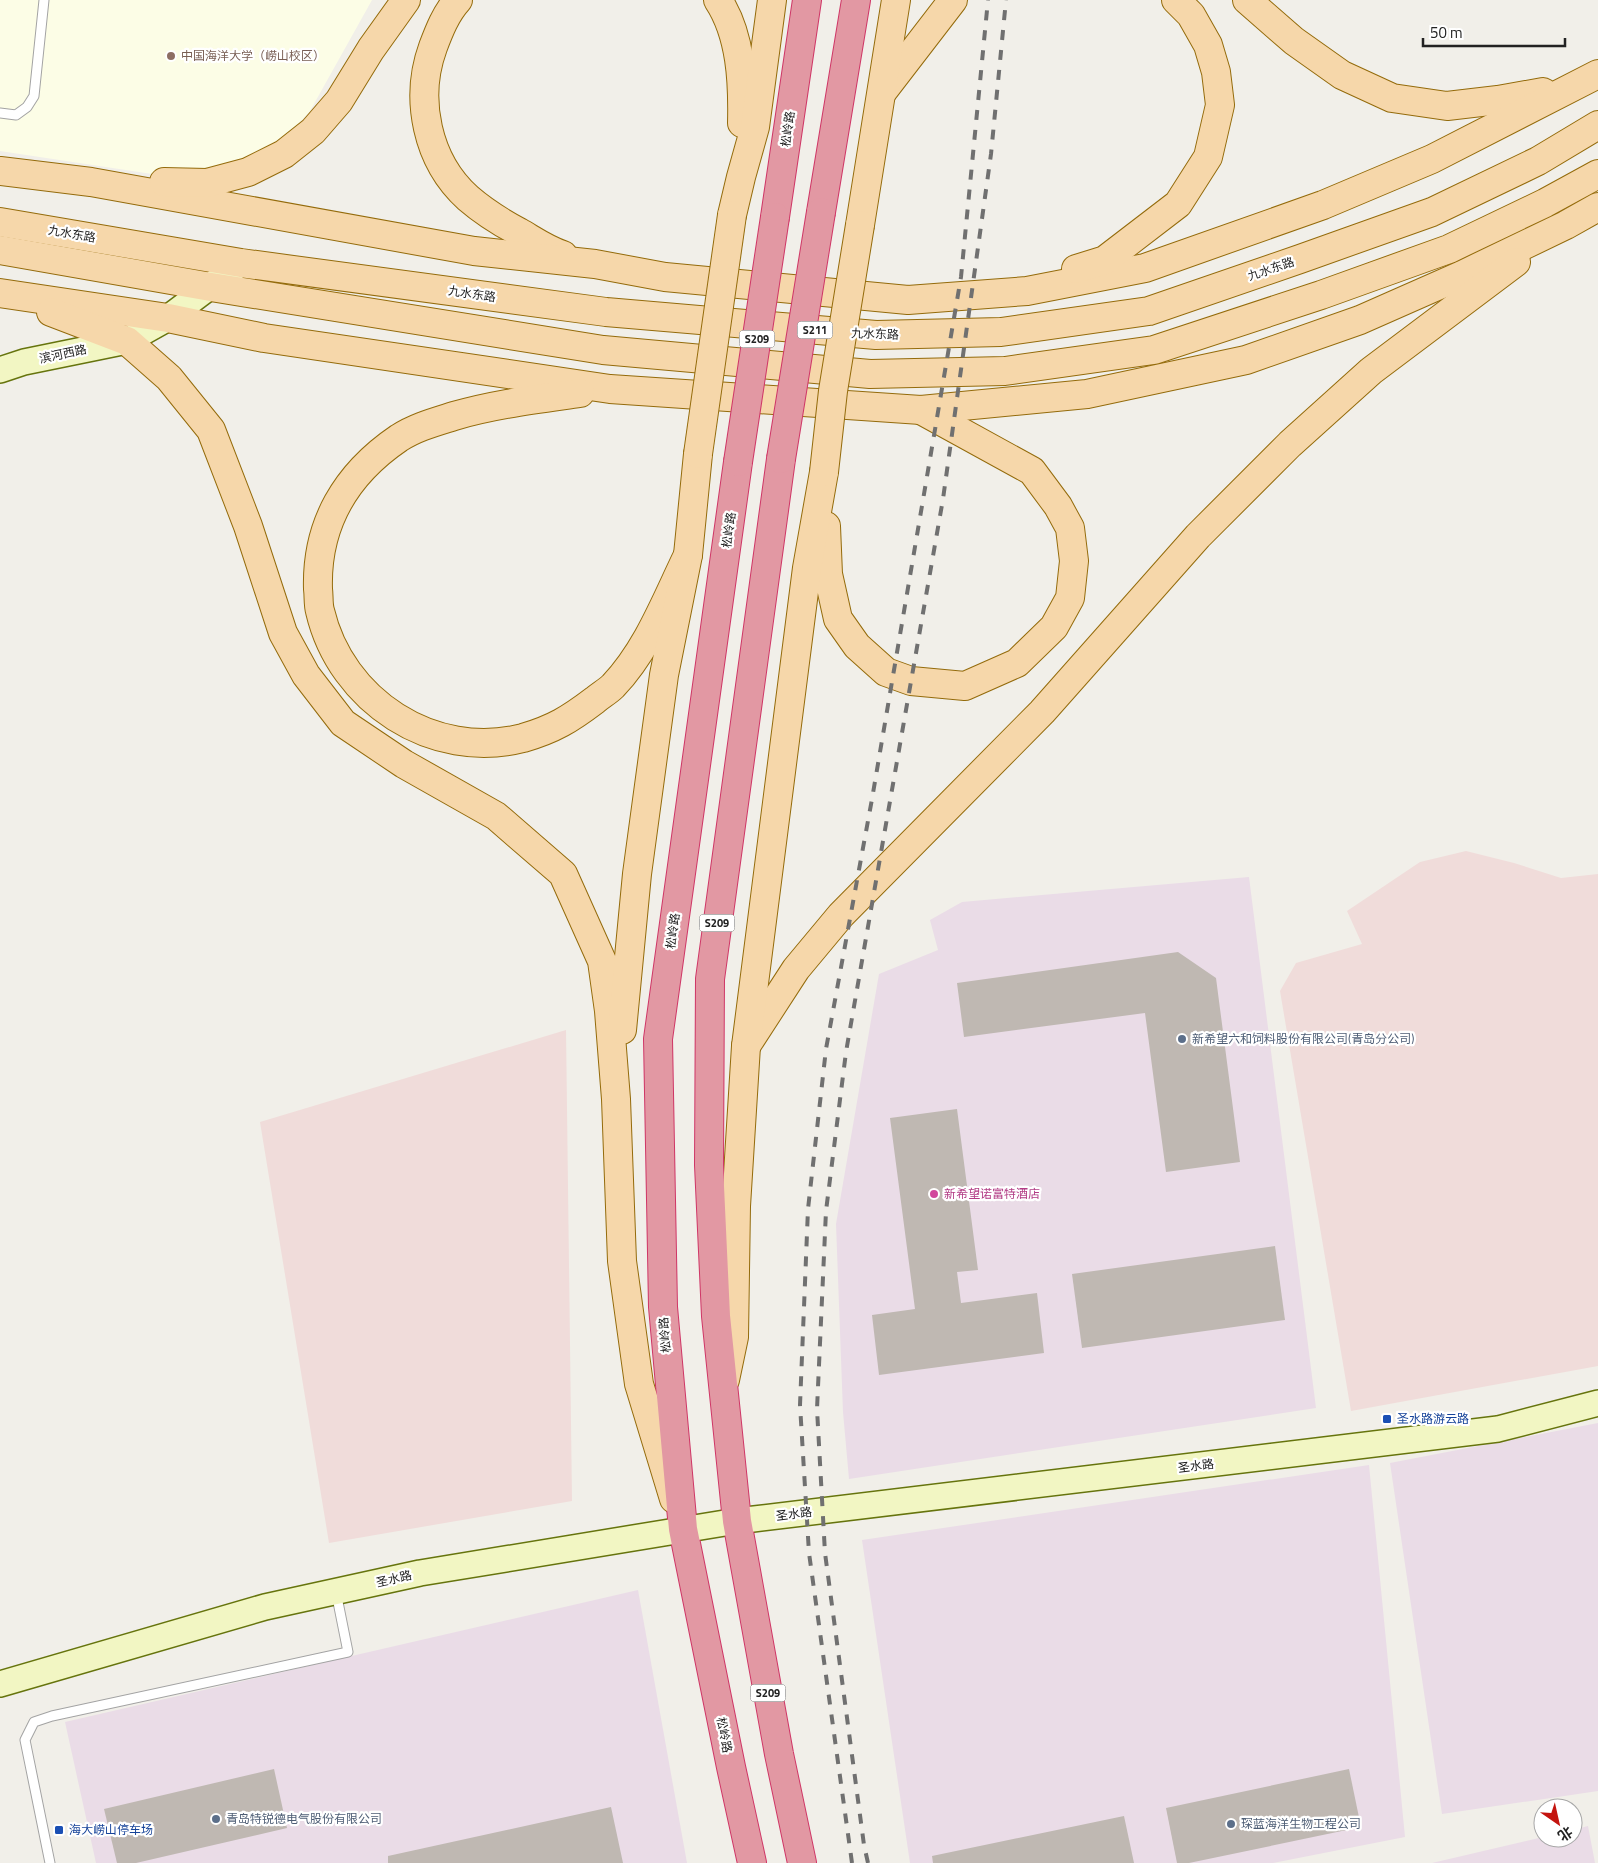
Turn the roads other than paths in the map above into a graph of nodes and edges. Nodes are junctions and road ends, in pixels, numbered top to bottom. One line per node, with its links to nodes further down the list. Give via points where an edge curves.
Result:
1 (44, 0): 15 (lane, via 34,96 16,115)
2 (406, 0): 20 (main road, via 339,101 313,131 284,154 248,172 207,183)
3 (458, 0): 26 (main road, via 439,32 429,58 424,89 425,116 432,144 447,173 468,198 506,225 554,252)
4 (718, 0): 19 (main road, via 737,44 742,98)
5 (772, 0): 19 (main road, via 755,127)
6 (807, 0): 42 (highway, 松岭路 / S209, bridge, via 738,462 658,1038 663,1307)
7 (856, 0): 39 (highway, S209, bridge, via 781,459 710,979 710,1165 716,1316)
8 (896, 0): 14 (main road)
9 (953, 0): 14 (main road)
10 (1176, 0): 29 (main road, via 1191,15 1208,45 1216,72 1220,105 1208,157 1178,204 1105,260)
11 (1247, 0): 13 (main road, via 1294,41 1342,76 1392,98 1446,106)
12 (1598, 74): 13 (main road)
13 (1571, 87): 29 (main road, via 1432,159 1323,205 1145,268)
14 (882, 92): 35 (main road, bridge, via 833,391)
15 (0, 113)
16 (1598, 125): 25 (main road, 九水东路 / S211, via 1538,161 1432,212 1291,262 1149,311 1001,332 876,335 606,312)
17 (0, 171): 20 (main road)
18 (1598, 174): 27 (main road, via 1449,249 1321,295 1154,350 1005,371 870,374 603,350)
19 (741, 177): 36 (main road, bridge, via 732,216 698,454)
20 (91, 182): 26 (main road, via 474,251)
21 (1597, 208): 23 (main road)
22 (0, 222): 25 (main road, 九水东路 / S211)
23 (1566, 226): 34 (main road, via 1360,320 1246,360 1087,394); 37 (main road, via 1371,371 1290,444 1198,536 1042,712 841,915 796,969)
24 (0, 250): 27 (main road)
25 (241, 263): 27 (street, 滨河西路)
26 (595, 264): 29 (main road, via 665,278 908,300)
27 (211, 287): 30 (street, 滨河西路)
28 (2, 294): 30 (main road); 31 (main road)
29 (996, 294)
30 (168, 318): 31 (street, 滨河西路); 33 (main road, via 264,338)
31 (127, 341): 32 (street, 滨河西路); 38 (main road, via 169,378 211,430 248,526 283,633 306,675 343,722 404,764 496,816 563,874 602,960)
32 (0, 370)
33 (610, 389): 34 (main road); 36 (main road, via 487,407 426,424 400,438 376,457 354,479 335,507 321,542 319,610 329,638 345,668 368,696 396,718 426,734 463,742 488,744 516,739 568,721 612,686 643,648)
34 (921, 410): 35 (main road, via 1032,471 1070,528 1074,561 1070,598 1054,627 1017,663 965,686 911,681 886,672 857,646 838,619 828,574)
35 (824, 472): 37 (main road, via 807,568)
36 (688, 555): 38 (main road, via 664,675 637,874)
37 (746, 1046): 39 (main road, via 736,1206 734,1337)
38 (616, 1099): 42 (main road, via 622,1261 638,1384)
39 (724, 1389): 41 (highway, S209)
40 (1598, 1403): 41 (street, 圣水路, via 1498,1429)
41 (737, 1521): 42 (street, 圣水路); 47 (highway, S209)
42 (683, 1530): 43 (street, 圣水路, via 420,1573); 46 (highway, 松岭路 / S209)
43 (336, 1592): 44 (street, 圣水路, via 265,1607); 45 (lane, via 348,1652 34,1722 25,1740)
44 (0, 1684)
45 (50, 1863)
46 (752, 1863)
47 (802, 1863)

